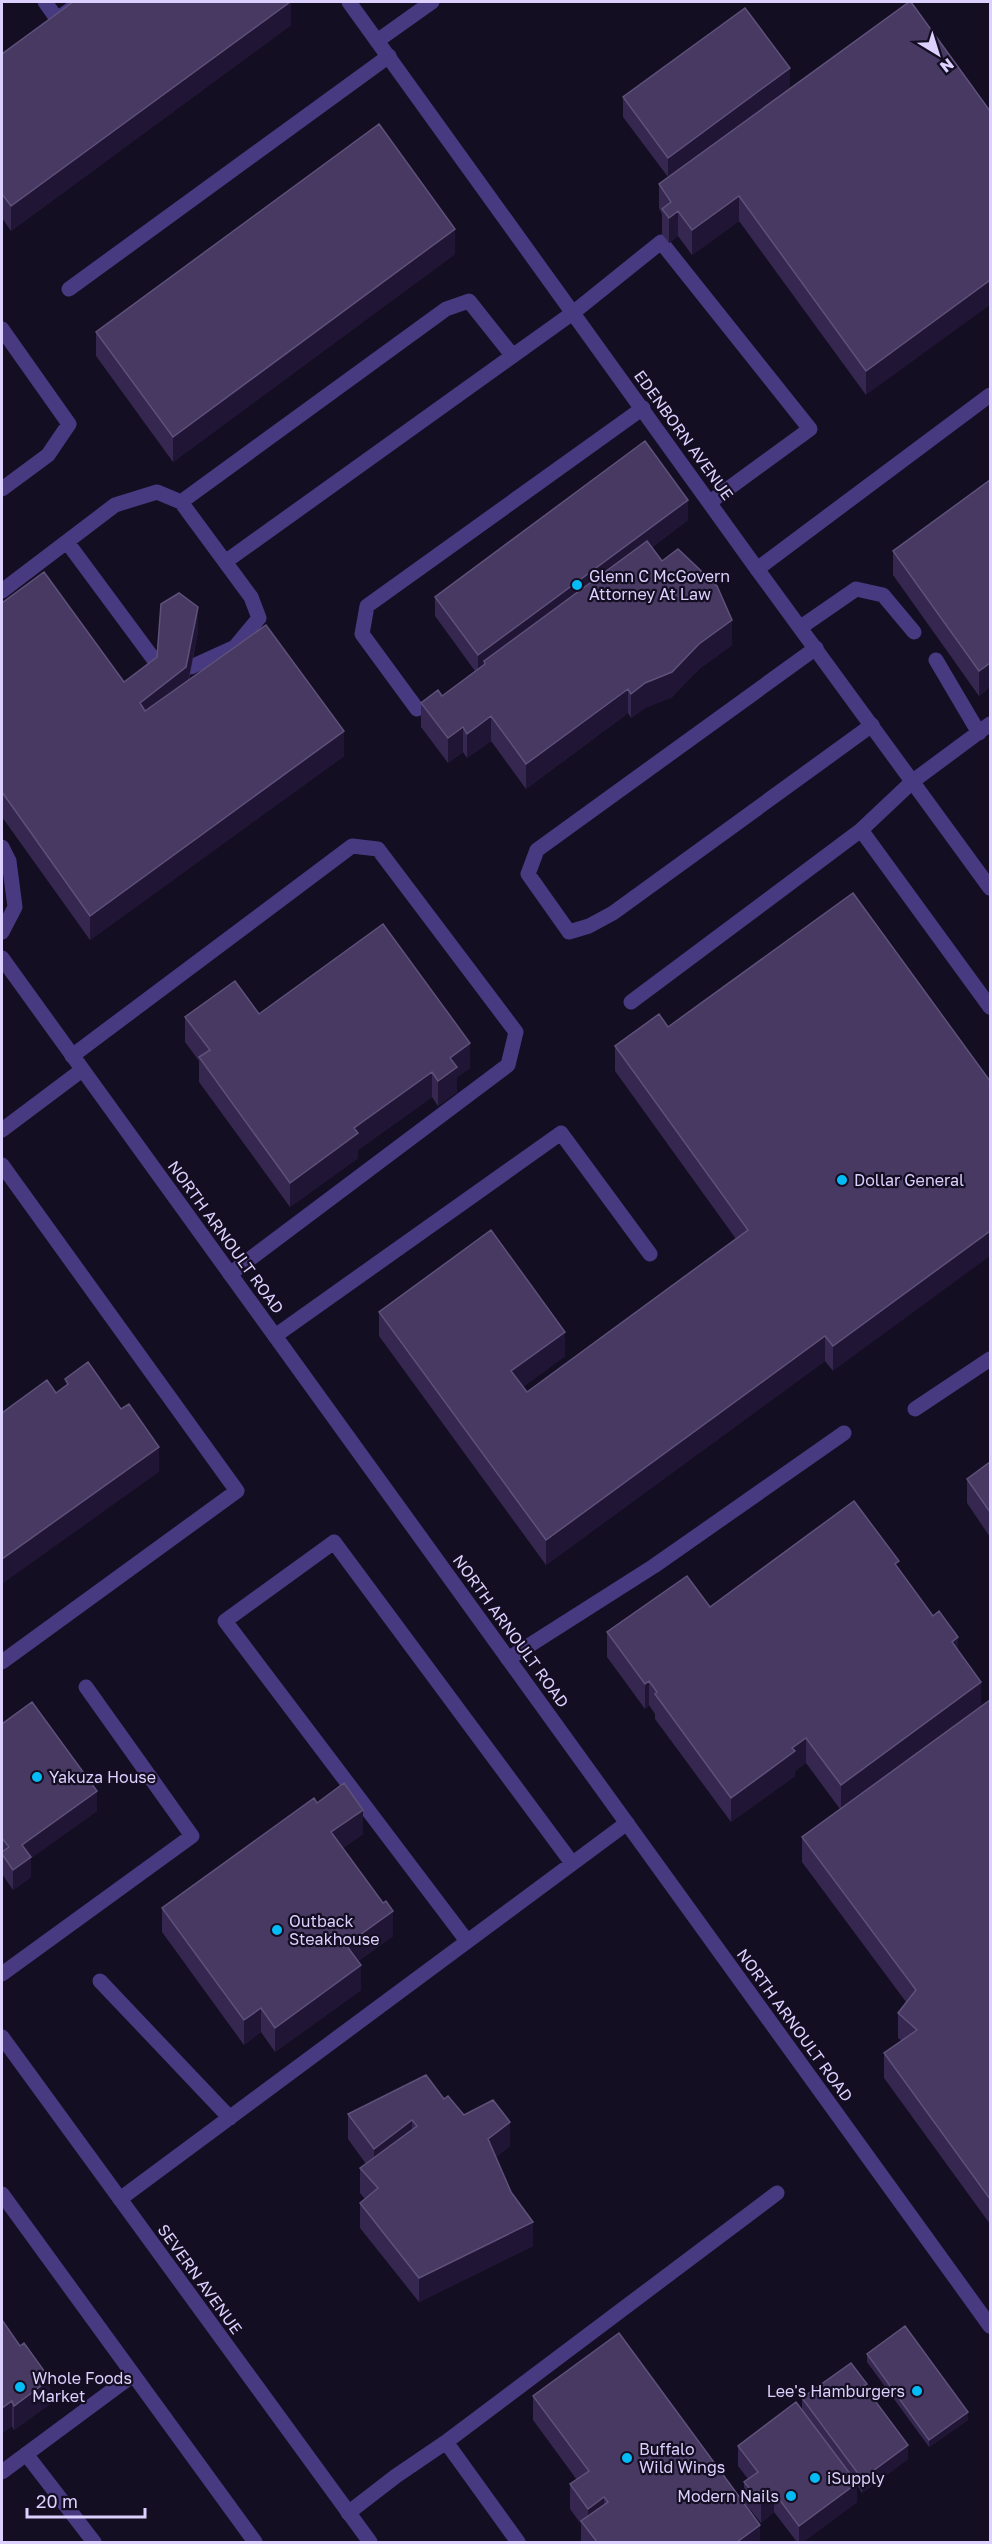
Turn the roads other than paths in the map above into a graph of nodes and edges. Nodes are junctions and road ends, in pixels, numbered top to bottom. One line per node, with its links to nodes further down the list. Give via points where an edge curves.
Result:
1 (45, 2): 2 (street, via 57,19)
2 (81, 2)
3 (349, 2): 5 (street, EDENBORN AVENUE)
4 (432, 2): 5 (street)
5 (377, 41): 6 (street, EDENBORN AVENUE)
6 (389, 56): 7 (street); 8 (street, EDENBORN AVENUE)
7 (69, 289)
8 (574, 312): 10 (street); 12 (street, EDENBORN AVENUE); 15 (street, via 661,242 810,429)
9 (2, 329): 13 (street, via 69,424 48,455)
10 (512, 356): 14 (street, via 470,301 447,309); 17 (street)
11 (990, 396): 18 (street)
12 (643, 408): 15 (street, EDENBORN AVENUE); 26 (street, via 367,606 362,634)
13 (2, 489)
14 (181, 502): 16 (street, via 157,492 115,505); 17 (street)
15 (710, 502): 18 (street, EDENBORN AVENUE)
16 (67, 542): 19 (street); 24 (street)
17 (225, 562): 25 (street, via 250,597 258,618 235,647)
18 (757, 569): 20 (street, EDENBORN AVENUE)
19 (2, 591)
20 (801, 627): 21 (street, via 856,589 883,595); 22 (street, EDENBORN AVENUE)
21 (914, 632)
22 (816, 648): 27 (street, EDENBORN AVENUE); 27 (street, via 537,850 528,874 569,932 612,912)
23 (936, 660): 28 (street)
24 (158, 665)
25 (191, 667)
26 (417, 710)
27 (872, 725): 29 (street, EDENBORN AVENUE)
28 (985, 728): 29 (street)
29 (914, 781): 30 (street); 32 (street, EDENBORN AVENUE)
30 (861, 830): 35 (street); 36 (street)
31 (2, 847): 33 (street, via 9,861 15,907)
32 (990, 888)
33 (2, 932)
34 (2, 958): 37 (street, NORTH ARNOULT ROAD)
35 (631, 1002)
36 (990, 1007)
37 (72, 1056): 38 (street, NORTH ARNOULT ROAD); 42 (street, via 352,846 378,849 516,1032 508,1065)
38 (82, 1070): 39 (street); 42 (street, NORTH ARNOULT ROAD)
39 (2, 1130)
40 (2, 1165): 48 (street, via 237,1491)
41 (650, 1254): 43 (street, via 561,1133)
42 (230, 1274): 43 (street, NORTH ARNOULT ROAD)
43 (275, 1336): 47 (street, NORTH ARNOULT ROAD)
44 (990, 1359): 45 (street)
45 (915, 1409)
46 (844, 1433): 47 (street, via 654,1566)
47 (508, 1659): 50 (street, NORTH ARNOULT ROAD)
48 (2, 1662)
49 (86, 1688): 53 (street, via 192,1836)
50 (627, 1823): 51 (street); 60 (street, NORTH ARNOULT ROAD)
51 (573, 1863): 52 (street); 52 (street, via 334,1542 225,1621)
52 (467, 1941): 56 (street)
53 (2, 1974)
54 (100, 1981): 56 (street)
55 (2, 2037): 59 (street, SEVERN AVENUE)
56 (230, 2118): 59 (street)
57 (777, 2193): 62 (street)
58 (2, 2194): 61 (street)
59 (120, 2199): 65 (street, SEVERN AVENUE)
60 (990, 2326)
61 (133, 2375): 63 (street); 67 (street)
62 (446, 2442): 65 (street); 69 (street)
63 (26, 2454): 64 (street); 66 (street)
64 (2, 2472)
65 (348, 2513): 68 (street, SEVERN AVENUE)
66 (94, 2542)
67 (255, 2542)
68 (370, 2542)
69 (518, 2542)

